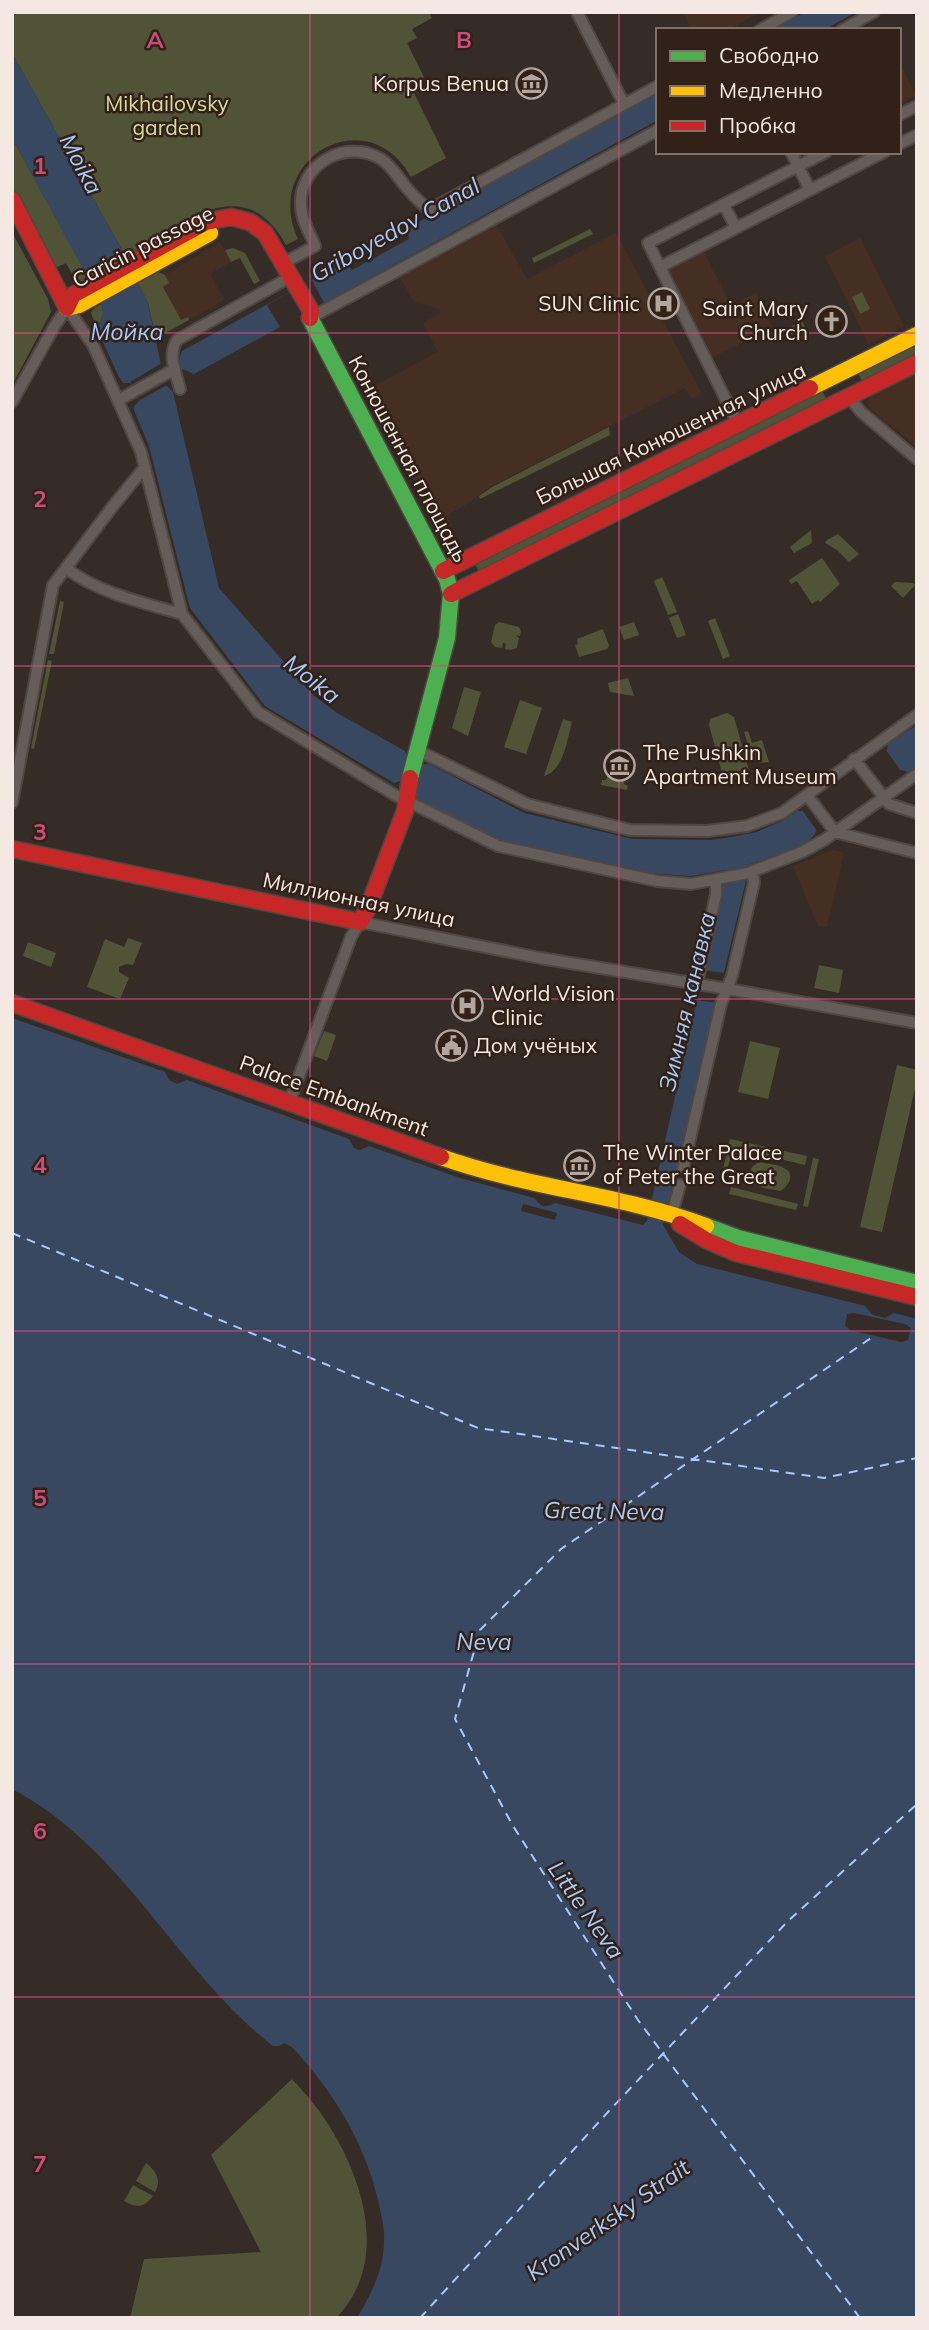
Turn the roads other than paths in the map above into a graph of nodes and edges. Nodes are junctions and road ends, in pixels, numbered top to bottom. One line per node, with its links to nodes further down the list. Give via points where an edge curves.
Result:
1 (578, 12): 7 (street)
2 (792, 12): 4 (street)
3 (874, 12): 5 (street)
4 (764, 28)
5 (846, 28)
6 (656, 87): 7 (street)
7 (624, 104): 22 (street, via 429,210 382,160 358,151 335,154 313,170 302,193 303,218 315,246)
8 (917, 106): 9 (street)
9 (901, 114)
10 (656, 131): 27 (street)
11 (917, 135): 12 (street)
12 (901, 143)
13 (792, 154): 16 (street)
14 (822, 154): 16 (street)
15 (880, 154): 17 (street)
16 (798, 166): 17 (street); 19 (street)
17 (810, 190): 21 (street)
18 (12, 200): 26 (main road)
19 (726, 204): 21 (street); 23 (street, via 648,243)
20 (12, 219): 26 (main road, via 52,295)
21 (738, 227): 23 (street)
22 (284, 263): 24 (main road, Caricin passage, via 261,229 231,217 206,222); 25 (main road, Caricin passage)
23 (660, 267): 36 (street)
24 (132, 270): 25 (main road, Caricin passage, via 217,229 234,226 257,239); 26 (main road, Caricin passage, via 73,296)
25 (290, 287): 27 (main road, Конюшенная площадь); 30 (street, via 180,337 172,356)
26 (67, 308): 35 (street); 38 (street, via 93,345)
27 (307, 315): 41 (main road, Конюшенная площадь)
28 (917, 335): 31 (main road, Большая Конюшенная улица)
29 (917, 363): 34 (main road)
30 (175, 369): 32 (street); 33 (street)
31 (838, 374): 34 (main road); 36 (main road, Большая Конюшенная улица)
32 (179, 385)
33 (124, 397)
34 (849, 397): 37 (street); 42 (main road)
35 (12, 402)
36 (738, 424): 39 (main road, Большая Конюшенная улица)
37 (917, 459)
38 (145, 467): 40 (street); 44 (street)
39 (470, 558): 41 (main road, Большая Конюшенная улица); 42 (main road, via 463,563 463,572 472,581)
40 (67, 569): 44 (street, via 88,582); 52 (street, via 53,585)
41 (443, 571): 43 (main road, Конюшенная площадь)
42 (481, 580): 43 (main road)
43 (451, 594): 46 (main road, Конюшенная площадь, via 449,625)
44 (182, 614): 49 (street, via 258,712)
45 (917, 715): 47 (street)
46 (416, 755): 49 (main road, Конюшенная площадь); 51 (street, via 527,804 630,830 707,831 747,826)
47 (857, 764): 50 (street); 51 (street)
48 (917, 774): 50 (street)
49 (406, 794): 58 (street, via 510,850 657,881 691,884); 59 (main road, Конюшенная площадь, via 405,811)
50 (880, 794): 53 (street, via 889,804); 54 (street)
51 (810, 798): 54 (street)
52 (12, 803)
53 (917, 813)
54 (831, 828): 56 (street); 57 (street, via 802,852)
55 (12, 849): 59 (main road, Миллионная улица)
56 (917, 853)
57 (750, 872): 58 (street); 61 (street, via 754,882)
58 (720, 880): 60 (street)
59 (360, 922): 60 (street, Миллионная улица); 64 (street)
60 (698, 984): 61 (street, Миллионная улица)
61 (724, 988): 63 (street); 65 (street)
62 (12, 1003): 64 (main road, Palace Embankment)
63 (917, 1023)
64 (289, 1103): 67 (main road, Palace Embankment, via 464,1165)
65 (683, 1169)
66 (680, 1185): 67 (street)
67 (670, 1214): 68 (main road, via 738,1238); 69 (main road, via 706,1240 736,1253)
68 (917, 1283)
69 (917, 1297)

